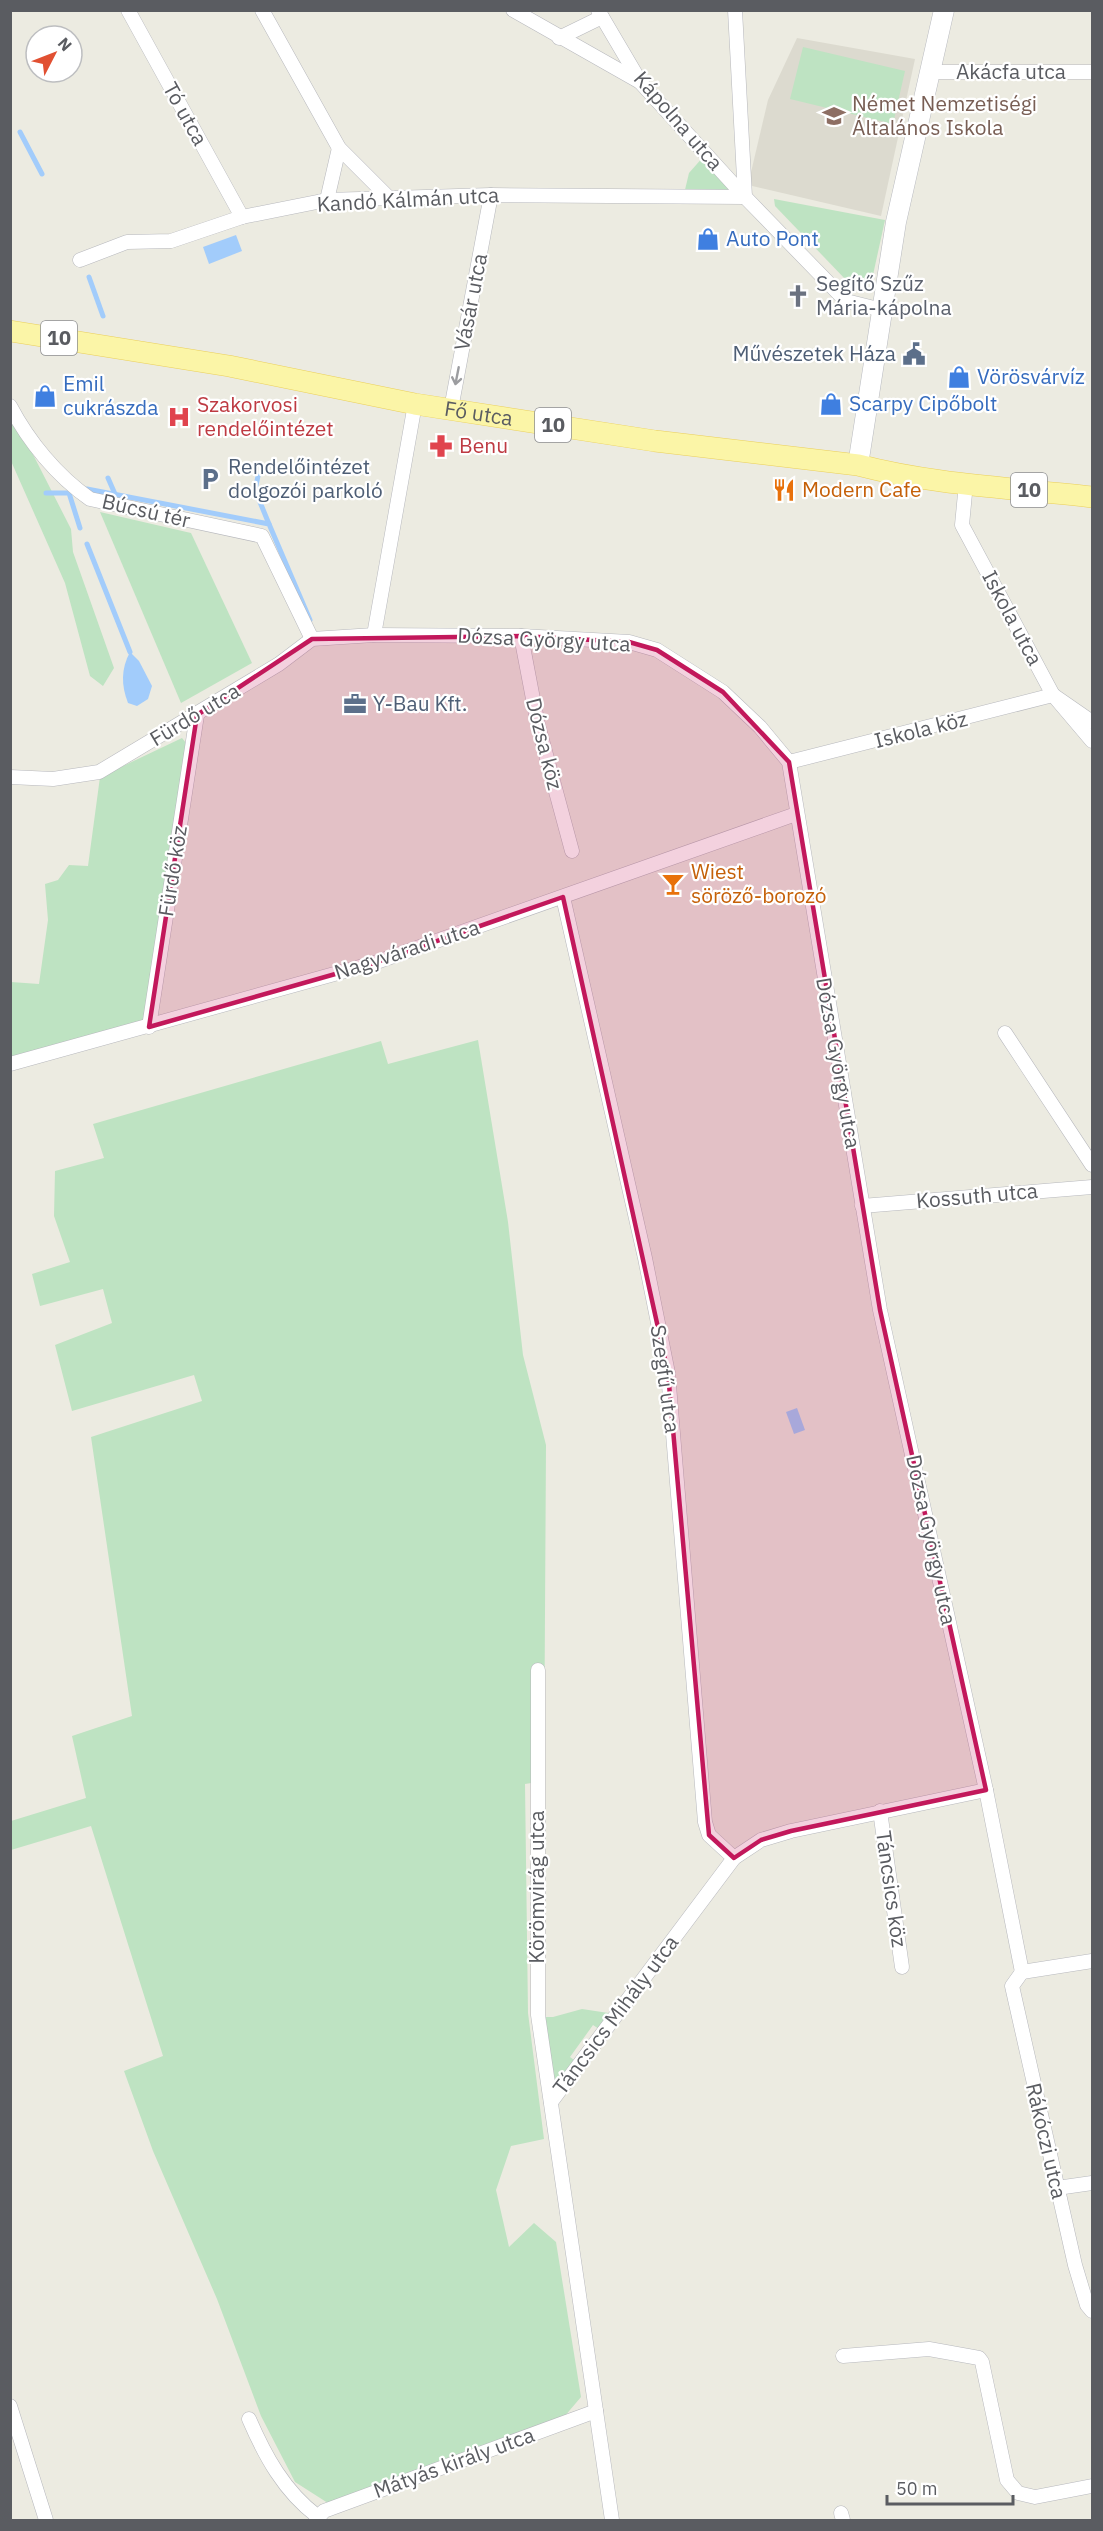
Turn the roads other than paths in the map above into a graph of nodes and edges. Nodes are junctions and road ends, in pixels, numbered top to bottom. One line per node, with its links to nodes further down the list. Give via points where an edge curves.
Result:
1 (128, 10): 16 (street, Tó utca)
2 (262, 10): 11 (street)
3 (513, 10): 7 (street)
4 (735, 10): 13 (street)
5 (944, 10): 8 (street)
6 (600, 14): 7 (street); 10 (street, Kápolna utca)
7 (559, 38): 10 (street)
8 (930, 72): 9 (street, Akácfa utca); 18 (street, via 896,222)
9 (1092, 72)
10 (642, 83): 13 (street, Kápolna utca)
11 (339, 148): 14 (street); 15 (street)
12 (491, 195): 13 (street, Kandó Kálmán utca); 14 (street, Kandó Kálmán utca); 22 (street, Vásár utca, one-way to 22)
13 (745, 196): 18 (street, Kápolna utca, via 846,301)
14 (388, 197): 15 (street, Kandó Kálmán utca)
15 (327, 200): 16 (street, Kandó Kálmán utca)
16 (242, 217): 17 (street, Kandó Kálmán utca, via 171,241 127,242)
17 (80, 260)
18 (881, 313): 23 (street)
19 (10, 331): 20 (main road, Fő utca / 10, via 229,366)
20 (415, 404): 22 (main road, Fő utca / 10); 26 (street)
21 (10, 406): 28 (street, Búcsú tér, via 51,464 90,499 262,536)
22 (451, 410): 23 (main road, Fő utca / 10, via 655,441)
23 (858, 465): 24 (main road, Fő utca / 10)
24 (966, 483): 25 (main road, Fő utca / 10); 29 (street, Iskola utca, via 962,525)
25 (1092, 497)
26 (374, 634): 27 (street, Dózsa György utca); 28 (street)
27 (521, 636): 33 (street, Dózsa György utca, via 628,642 657,650 723,692); 36 (street, Dózsa köz, via 538,725)
28 (312, 639): 30 (street, Fürdő utca)
29 (1053, 696): 31 (street); 32 (street, Iskola utca); 33 (street, Iskola köz)
30 (197, 715): 34 (street, Fürdő utca, via 99,772 53,779); 38 (street, Fürdő köz)
31 (1092, 722)
32 (1092, 741)
33 (789, 762): 35 (street, Dózsa György utca)
34 (10, 777)
35 (796, 814): 37 (street, Nagyváradi utca); 43 (street, Dózsa György utca)
36 (572, 851)
37 (563, 897): 38 (street, Nagyváradi utca, via 374,963); 47 (street, Szegfű utca, via 668,1373 705,1822 709,1835)
38 (149, 1027): 40 (street, Nagyváradi utca)
39 (1005, 1033): 41 (street)
40 (10, 1064)
41 (1092, 1164)
42 (1092, 1187): 43 (street, Kossuth utca)
43 (862, 1206): 45 (street, Dózsa György utca, via 880,1310)
44 (538, 1670): 51 (street, Körömvirág utca, via 537,2014)
45 (986, 1790): 46 (street, Táncsics Mihály utca); 50 (street, Dózsa György utca)
46 (880, 1811): 47 (street, Táncsics Mihály utca, via 760,1840); 49 (street, Táncsics köz)
47 (734, 1858): 51 (street, Táncsics Mihály utca)
48 (1092, 1961): 50 (street)
49 (902, 1967)
50 (1022, 1972): 53 (street, Rákóczi utca, via 1012,1986)
51 (551, 2102): 57 (street, Táncsics Mihály utca)
52 (1092, 2183): 53 (street)
53 (1057, 2188): 54 (street, Rákóczi utca, via 1082,2290)
54 (1092, 2311)
55 (843, 2356): 59 (street, via 929,2349 979,2358 1007,2480 1018,2493 1035,2497)
56 (10, 2406): 61 (street)
57 (596, 2411): 60 (street, Mátyás király utca); 62 (street, Táncsics Mihály utca)
58 (249, 2419): 60 (street, via 266,2457)
59 (1092, 2486)
60 (316, 2518)
61 (46, 2520)
62 (612, 2520)

